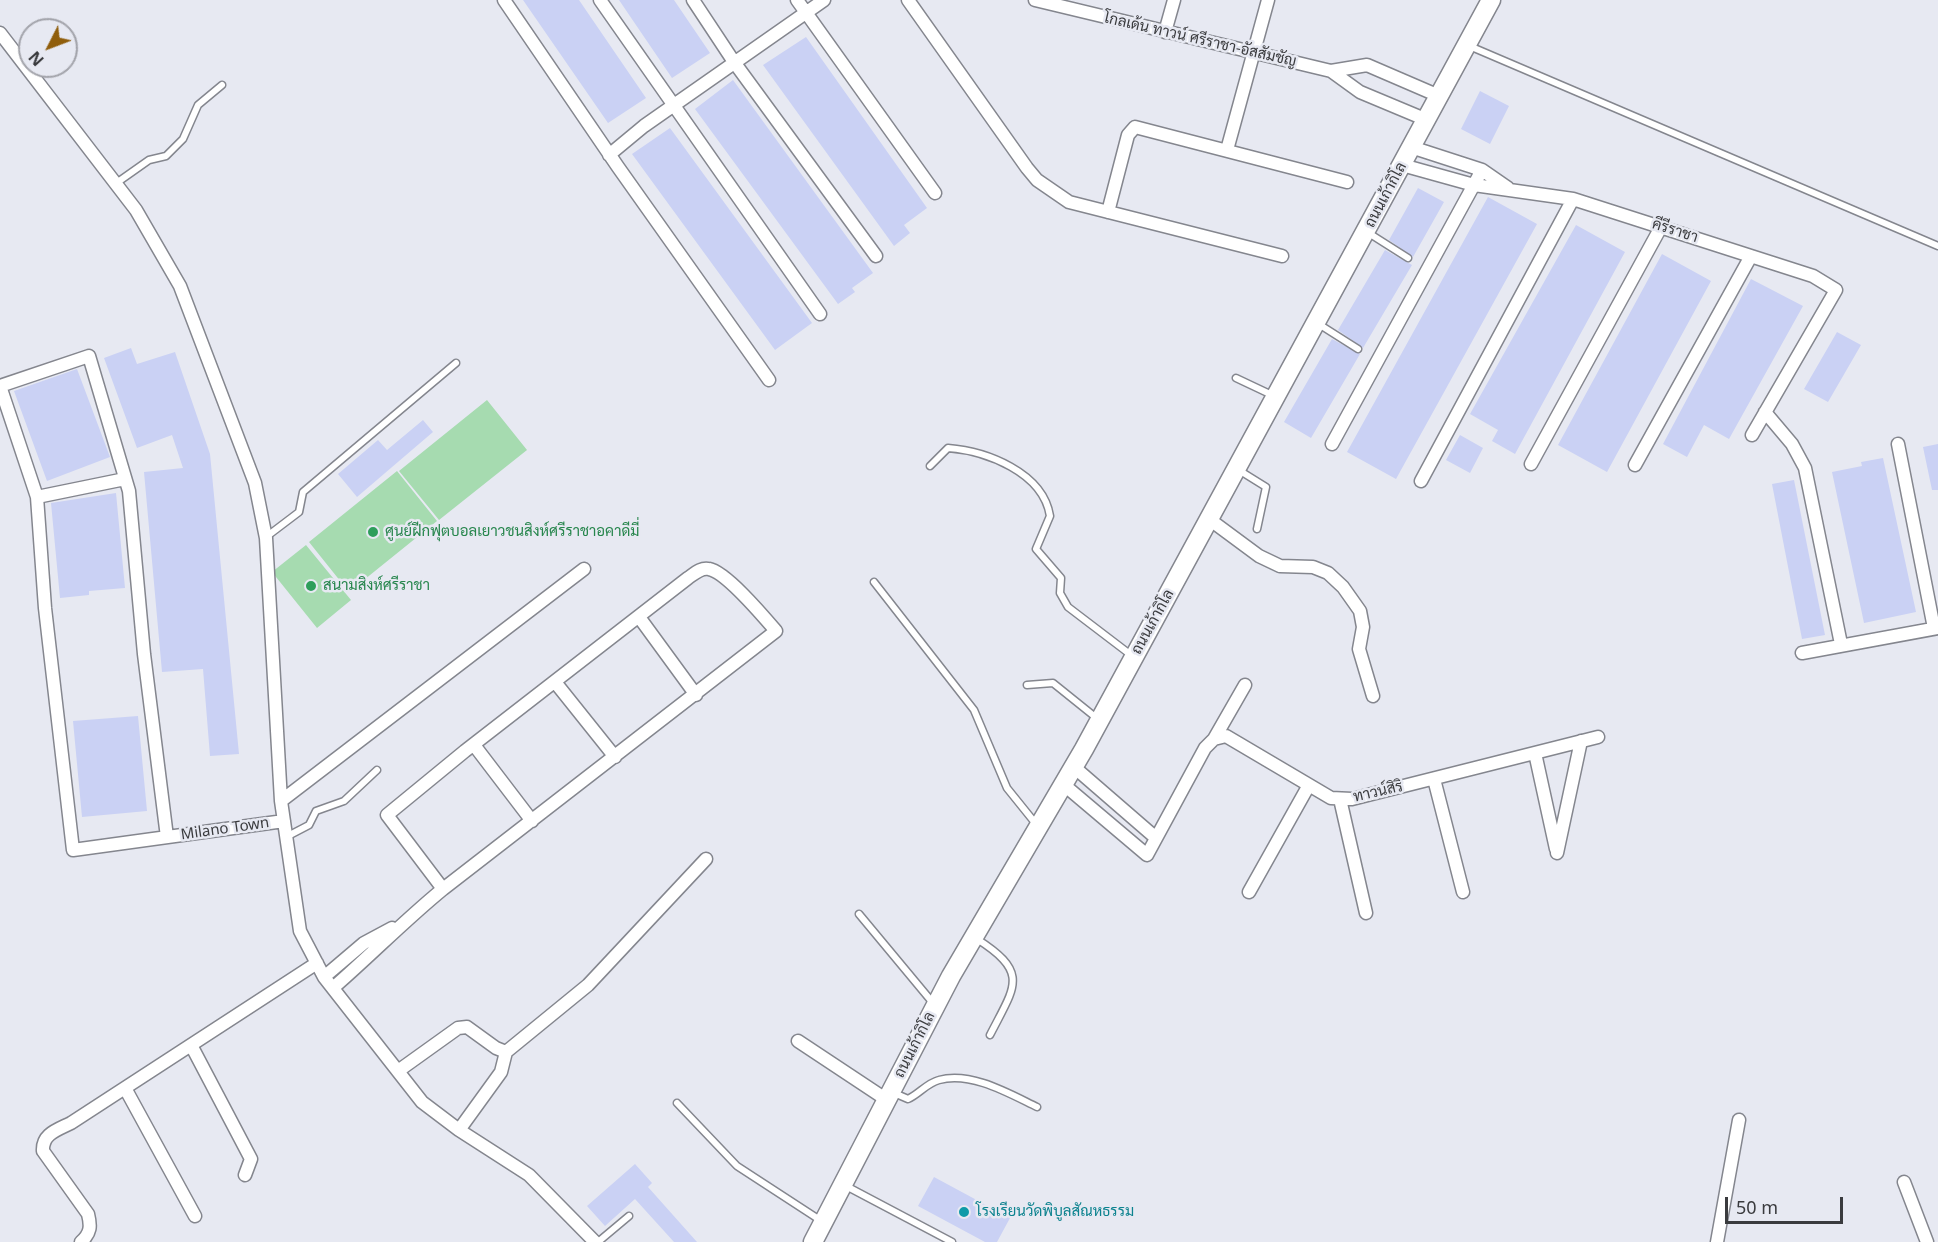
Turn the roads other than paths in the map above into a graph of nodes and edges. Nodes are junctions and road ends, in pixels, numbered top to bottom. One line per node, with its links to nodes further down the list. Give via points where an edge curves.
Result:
1 (504, 0): 25 (street)
2 (600, 0): 21 (street)
3 (693, 0): 17 (street)
4 (797, 0): 12 (street)
5 (824, 0): 12 (street)
6 (908, 0): 34 (street, via 1036,180 1069,202)
7 (1035, 0): 11 (street, โกลเด้น ทาวน์ ศรีราชา-อัสสัมชัญ)
8 (1174, 0): 13 (street)
9 (1268, 0): 16 (street)
10 (1491, 0): 15 (main road, ถนนเก้ากิโล)
11 (1081, 6): 13 (street, โกลเด้น ทาวน์ ศรีราชา-อัสสัมชัญ)
12 (806, 13): 17 (street); 32 (street)
13 (1165, 32): 16 (street, โกลเด้น ทาวน์ ศรีราชา-อัสสัมชัญ)
14 (0, 33): 29 (street)
15 (1467, 45): 20 (main road, ถนนเก้ากิโล); 37 (lane)
16 (1255, 54): 18 (street, โกลเด้น ทาวน์ ศรีราชา-อัสสัมชัญ); 24 (street)
17 (734, 62): 21 (street); 38 (street)
18 (1331, 70): 20 (street, โกลเด้น ทาวน์ ศรีราชา-อัสสัมชัญ, via 1367,65); 22 (street, โกลเด้น ทาวน์ ศรีราชา-อัสสัมชัญ, via 1360,92)
19 (222, 85): 29 (lane, via 198,105 183,139 166,156 149,159)
20 (1439, 96): 22 (main road, ถนนเก้ากิโล)
21 (673, 105): 25 (street); 42 (street)
22 (1427, 120): 23 (main road, ถนนเก้ากิโล)
23 (1412, 147): 26 (main road, ถนนเก้ากิโล); 27 (street, คีรีราชา)
24 (1227, 150): 28 (street); 34 (street, via 1135,127 1128,135)
25 (609, 155): 47 (street)
26 (1402, 165): 30 (street, คีรีราชา); 36 (main road, ถนนเก้ากิโล)
27 (1482, 170): 30 (street); 31 (street, คีรีราชา)
28 (1347, 182)
29 (115, 184): 62 (street, via 136,210 180,286 255,483)
30 (1474, 185): 31 (street, คีรีราชา); 51 (street)
31 (1509, 188): 33 (street, คีรีราชา)
32 (935, 193)
33 (1573, 199): 35 (street, คีรีราชา); 58 (street)
34 (1108, 212): 39 (street)
35 (1661, 227): 40 (street, คีรีราชา); 53 (street)
36 (1366, 231): 41 (lane); 43 (main road, ถนนเก้ากิโล)
37 (1938, 246)
38 (876, 256)
39 (1282, 256)
40 (1751, 256): 49 (street, คีรีราชา, via 1813,276 1836,290); 54 (street)
41 (1408, 258)
42 (820, 314)
43 (1316, 322): 44 (lane); 48 (main road, ถนนเก้ากิโล)
44 (1358, 349)
45 (456, 363): 62 (lane, via 303,492 299,512)
46 (1236, 378): 48 (lane)
47 (769, 380)
48 (1275, 397): 56 (main road, ถนนเก้ากิโล)
49 (1765, 412): 50 (street); 67 (street, via 1792,444 1805,468)
50 (1752, 435)
51 (1332, 444)
52 (1898, 444): 66 (street)
53 (1532, 464)
54 (1635, 465)
55 (930, 466): 69 (lane, via 948,448 966,449 986,454 1031,480 1045,500 1050,516 1036,549 1060,578 1060,593 1068,607)
56 (1236, 469): 60 (main road, ถนนเก้ากิโล); 61 (lane, via 1266,487)
57 (125, 479): 59 (street); 59 (street, via 89,356 0,386); 92 (street)
58 (1421, 481)
59 (37, 497): 92 (street, Milano Town, via 45,608 73,850)
60 (1209, 519): 69 (main road, ถนนเก้ากิโล); 74 (street, via 1259,556 1280,566 1313,567 1328,573 1343,587 1360,611 1363,627 1359,649)
61 (1257, 529)
62 (266, 538): 88 (street)
63 (584, 569): 88 (street)
64 (874, 582): 91 (lane, via 974,710 1007,788)
65 (639, 617): 70 (street); 73 (street); 73 (street, via 707,568 717,572 756,607 777,631)
66 (1936, 628): 67 (street)
67 (1841, 644): 68 (street)
68 (1802, 653)
69 (1134, 657): 75 (main road, ถนนเก้ากิโล)
70 (555, 682): 79 (street); 81 (street)
71 (1027, 685): 75 (lane, via 1053,683)
72 (1245, 685): 77 (street)
73 (696, 695): 81 (street)
74 (1373, 696)
75 (1100, 720): 82 (main road, ถนนเก้ากิโล)
76 (1598, 737): 78 (street, ทาวน์สิริ)
77 (1214, 739): 86 (street, ทาวน์สิริ, via 1226,736 1237,741); 94 (street, via 1204,748)
78 (1581, 741): 80 (street, ทาวน์สิริ); 80 (street, via 1557,853)
79 (474, 744): 90 (street); 96 (street, via 387,815)
80 (1535, 753): 84 (street, ทาวน์สิริ)
81 (615, 757): 90 (street)
82 (1074, 766): 85 (main road, ถนนเก้ากิโล); 94 (street)
83 (377, 770): 93 (lane, via 344,801 316,811 309,825)
84 (1434, 778): 87 (street, ทาวน์สิริ); 98 (street)
85 (1063, 784): 91 (main road, ถนนเก้ากิโล); 94 (street, via 1147,855)
86 (1309, 785): 87 (street, ทาวน์สิริ); 97 (street)
87 (1340, 799): 99 (street)
88 (281, 801): 89 (street)
89 (284, 821): 92 (street, Milano Town); 93 (street)
90 (532, 821): 96 (street)
91 (1038, 827): 102 (main road, ถนนเก้ากิโล)
92 (167, 837)
93 (286, 838): 103 (street, via 300,931)
94 (1156, 838)
95 (706, 859): 110 (street, via 588,985)
96 (443, 889): 101 (street)
97 (1249, 892)
98 (1462, 892)
99 (1366, 913)
100 (859, 914): 106 (lane)
101 (401, 923): 104 (street, via 364,943); 105 (street)
102 (974, 937): 106 (main road, ถนนเก้ากิโล); 107 (lane, via 1007,962 1013,978 1012,992)
103 (317, 963): 104 (street); 109 (street)
104 (324, 977): 105 (street)
105 (333, 987): 111 (street)
106 (935, 1006): 113 (main road, ถนนเก้ากิโล)
107 (990, 1035)
108 (798, 1041): 113 (street)
109 (191, 1045): 112 (street); 118 (street, via 250,1159)
110 (506, 1052): 111 (street, via 467,1027 458,1028); 117 (street, via 501,1072)
111 (398, 1071): 117 (street, via 422,1102)
112 (125, 1088): 121 (street); 125 (street, via 47,1135 42,1144 47,1159 88,1214 91,1225)
113 (889, 1096): 115 (lane, via 908,1099 939,1080 965,1079 1005,1091); 120 (main road, ถนนเก้ากิโล)
114 (677, 1103): 123 (lane, via 737,1166)
115 (1037, 1107)
116 (1739, 1120): 128 (street)
117 (459, 1130): 124 (street, via 529,1175)
118 (245, 1175)
119 (1904, 1182): 129 (street)
120 (843, 1184): 123 (main road, ถนนเก้ากิโล); 127 (lane)
121 (195, 1216)
122 (628, 1216): 124 (lane)
123 (823, 1222): 126 (main road, ถนนเก้ากิโล)
124 (592, 1241)
125 (81, 1242)
126 (813, 1242)
127 (952, 1242)
128 (1717, 1242)
129 (1927, 1242)

